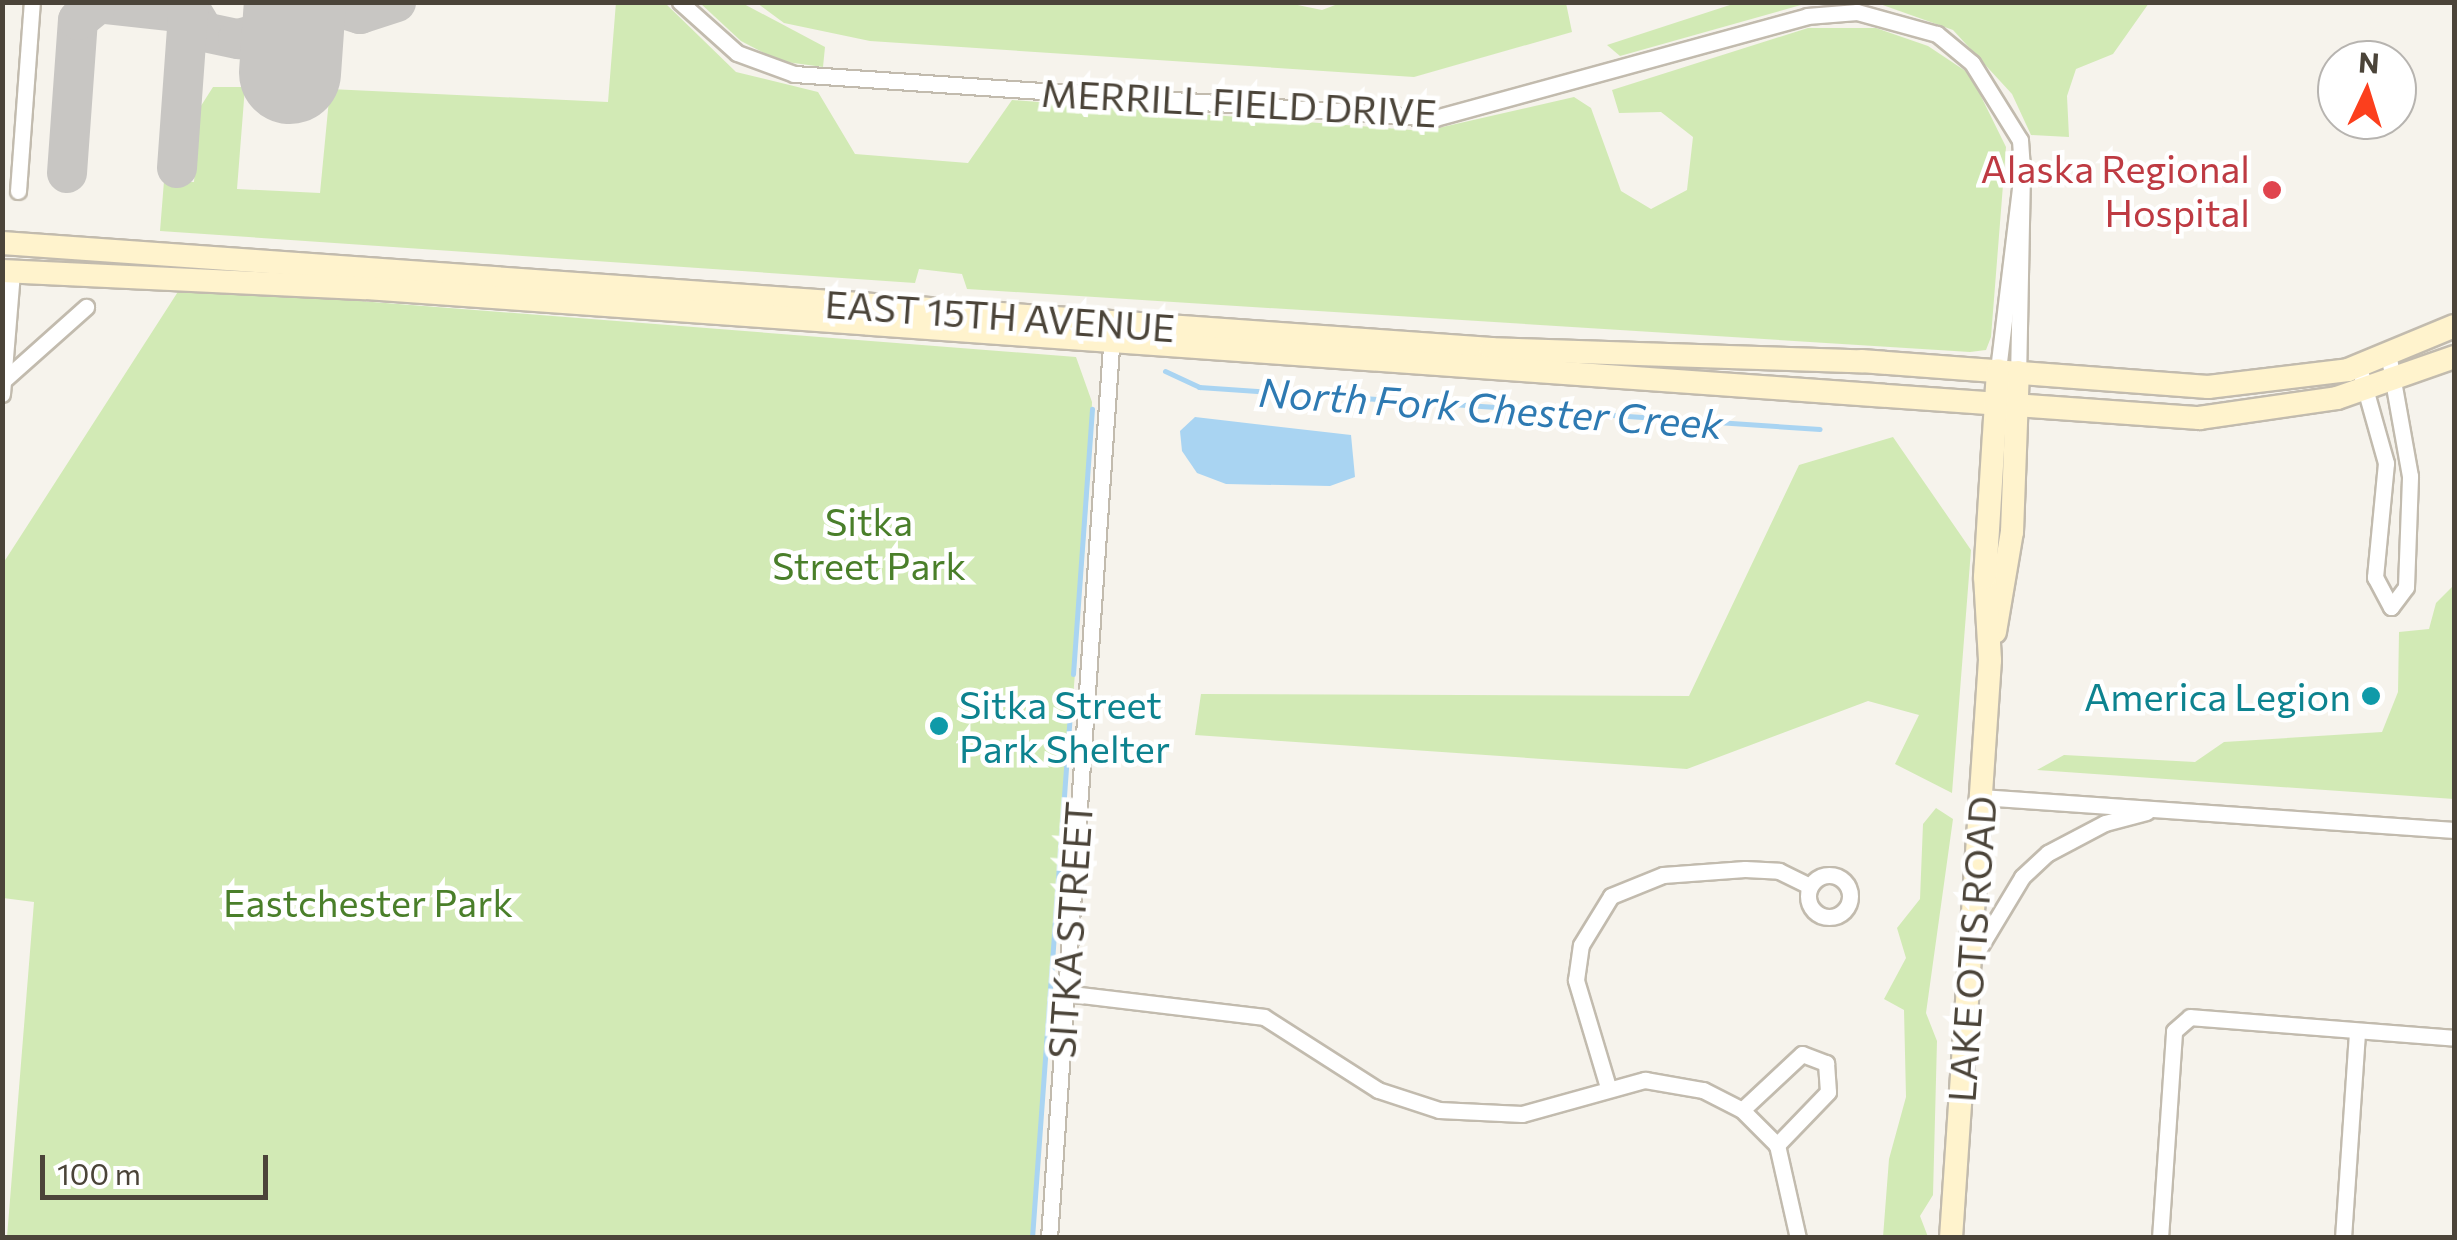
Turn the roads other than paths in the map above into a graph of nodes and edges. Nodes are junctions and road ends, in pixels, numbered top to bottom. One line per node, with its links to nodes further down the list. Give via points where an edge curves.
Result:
1 (32, 2): 3 (street)
2 (680, 2): 11 (street, MERRILL FIELD DRIVE, via 737,53 794,74 1436,118 1807,16 1857,12 1937,34 1972,63 2020,140)
3 (18, 191)
4 (2, 243): 8 (main road, EAST 15TH AVENUE)
5 (7, 271): 8 (main road, EAST 15TH AVENUE); 13 (street)
6 (86, 307): 13 (street)
7 (2454, 326): 10 (main road)
8 (1112, 332): 11 (main road, EAST 15TH AVENUE); 15 (main road, EAST 15TH AVENUE); 23 (street, SITKA STREET)
9 (2454, 357): 10 (main road)
10 (2392, 370): 12 (main road); 12 (street, via 2410,494 2406,587 2390,607 2375,577 2386,463)
11 (2008, 371): 12 (main road, EAST 15TH AVENUE, via 2235,387); 15 (main road, LAKE OTIS ROAD); 16 (main road, LAKE OTIS ROAD)
12 (2363, 378): 16 (main road, EAST 15TH AVENUE, via 2230,418)
13 (4, 380): 14 (street)
14 (2, 394)
15 (1994, 408): 16 (main road, EAST 15TH AVENUE); 17 (main road, LAKE OTIS ROAD, via 1985,577)
16 (2019, 409): 17 (main road, LAKE OTIS ROAD, via 2012,532)
17 (1990, 660): 18 (main road, LAKE OTIS ROAD)
18 (1981, 797): 19 (street); 22 (main road, LAKE OTIS ROAD)
19 (2160, 808): 20 (street); 22 (street, via 2105,822 2048,853 2002,906)
20 (2454, 830)
21 (1810, 886): 26 (street, via 1780,871 1745,869 1663,875 1611,896 1581,945 1576,980)
22 (1970, 964): 31 (main road, LAKE OTIS ROAD)
23 (1064, 993): 26 (street, via 1264,1016 1378,1090 1439,1110 1522,1114); 29 (street, SITKA STREET)
24 (2357, 1032): 25 (street); 32 (street, via 2190,1018 2174,1031); 33 (street)
25 (2454, 1038)
26 (1608, 1087): 27 (street, via 1678,1082)
27 (1742, 1110): 28 (street); 28 (street, via 1802,1054 1826,1063 1828,1092)
28 (1777, 1145): 30 (street)
29 (1049, 1238)
30 (1798, 1238)
31 (1951, 1238)
32 (2160, 1238)
33 (2343, 1238)

